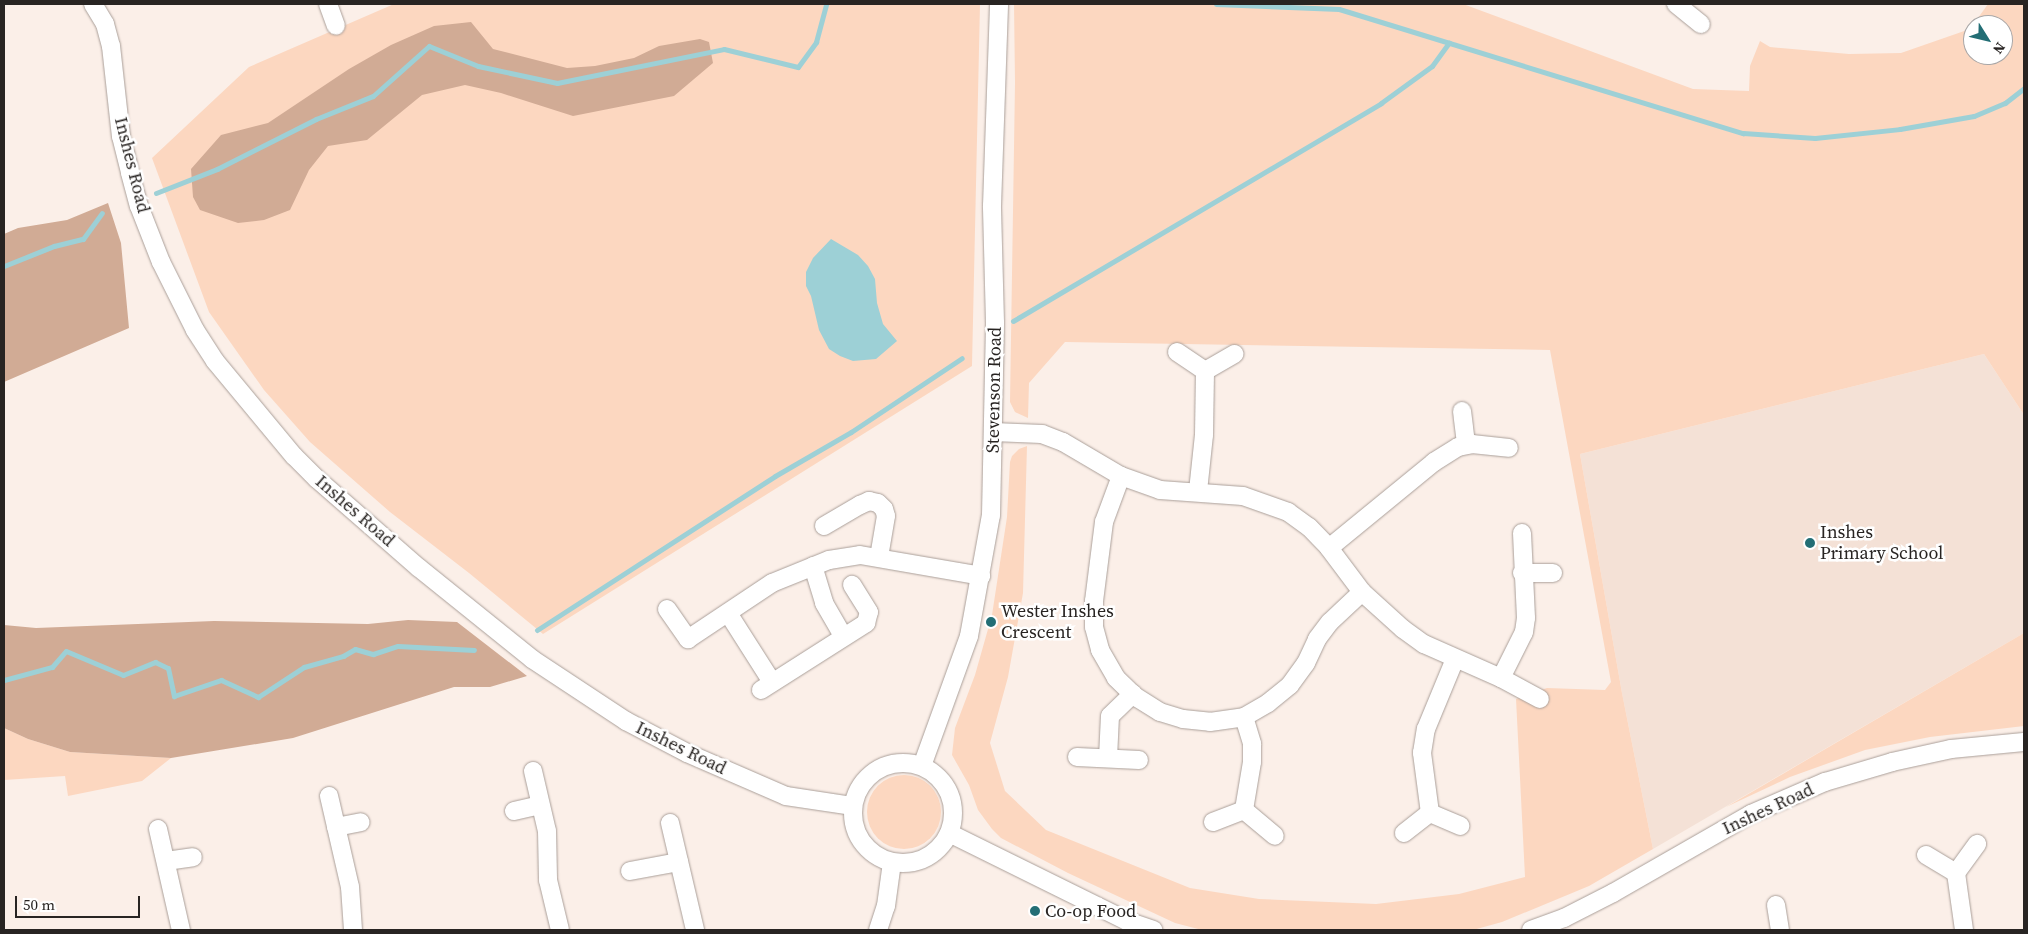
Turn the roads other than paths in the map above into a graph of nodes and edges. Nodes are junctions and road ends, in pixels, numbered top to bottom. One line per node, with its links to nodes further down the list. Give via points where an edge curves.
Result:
1 (92, 4): 42 (street, Inshes Road, via 105,24 111,46 130,173 161,262 195,330 215,361 294,456 419,568 532,658 626,721 686,753 786,796)
2 (328, 4): 6 (street)
3 (999, 4): 11 (street, Stevenson Road, via 992,206 995,297)
4 (1676, 4): 5 (street)
5 (1701, 24)
6 (336, 26)
7 (1176, 352): 9 (street)
8 (1234, 354): 9 (street)
9 (1205, 371): 15 (street, via 1204,435)
10 (1462, 411): 12 (street)
11 (993, 432): 14 (street, via 1042,434 1063,442); 23 (street, Stevenson Road, via 991,515)
12 (1466, 445): 13 (street); 18 (street, via 1458,446 1434,462)
13 (1509, 448)
14 (1121, 476): 15 (street, via 1160,490); 31 (street, via 1104,522 1094,627 1100,650 1116,678)
15 (1198, 491): 18 (street, via 1243,496 1288,512 1309,527)
16 (824, 526): 19 (street, via 869,501 878,503 886,516)
17 (1522, 533): 22 (street)
18 (1329, 548): 25 (street)
19 (879, 557): 20 (street, via 860,555); 23 (street)
20 (813, 566): 27 (street, via 772,583); 28 (street, via 824,603)
21 (1553, 572): 22 (street)
22 (1522, 573): 30 (street, via 1524,632)
23 (981, 576): 38 (street, Stevenson Road, via 969,636)
24 (852, 585): 28 (street, via 869,612 866,623)
25 (1362, 592): 29 (street, via 1403,629); 33 (street, via 1326,627 1290,686)
26 (667, 609): 27 (street, via 688,639)
27 (728, 613): 28 (street, via 766,686)
28 (844, 636)
29 (1454, 659): 30 (street); 45 (street, via 1426,729 1422,753)
30 (1501, 678): 32 (street)
31 (1133, 694): 33 (street, via 1160,712 1183,719 1210,722); 36 (street, via 1110,716)
32 (1540, 699)
33 (1244, 717): 43 (street, via 1252,744 1252,762)
34 (2024, 742): 64 (street, Inshes Road, via 1951,749 1825,782 1751,814 1613,893)
35 (1077, 757): 36 (street)
36 (1108, 758): 37 (street)
37 (1139, 760)
38 (922, 766): 42 (street, via 899,763 877,769 865,779); 52 (street, via 936,774 946,786 952,801)
39 (533, 771): 41 (street)
40 (328, 796): 50 (street)
41 (540, 804): 44 (street); 67 (street, via 546,831 548,880)
42 (853, 806): 60 (street, via 853,821 862,842 878,857)
43 (1244, 810): 47 (street); 54 (street)
44 (514, 811)
45 (1430, 813): 49 (street); 53 (street)
46 (361, 822): 50 (street)
47 (1213, 822)
48 (670, 823): 59 (street)
49 (1460, 826)
50 (336, 827): 66 (street, via 350,887)
51 (158, 829): 58 (street)
52 (949, 833): 60 (street, via 940,847 926,857 910,863); 70 (street, via 1127,921)
53 (1404, 833)
54 (1275, 836)
55 (1977, 844): 62 (street)
56 (1926, 855): 62 (street)
57 (193, 857): 58 (street)
58 (166, 861): 65 (street)
59 (679, 862): 61 (street); 68 (street)
60 (892, 862): 69 (street, via 886,906)
61 (630, 871)
62 (1956, 873): 73 (street)
63 (1776, 905): 72 (street)
64 (1566, 924): 71 (street, Inshes Road)
65 (181, 930)
66 (353, 930)
67 (560, 930)
68 (694, 930)
69 (878, 930)
70 (1153, 930)
71 (1531, 930)
72 (1780, 930)
73 (1964, 930)

